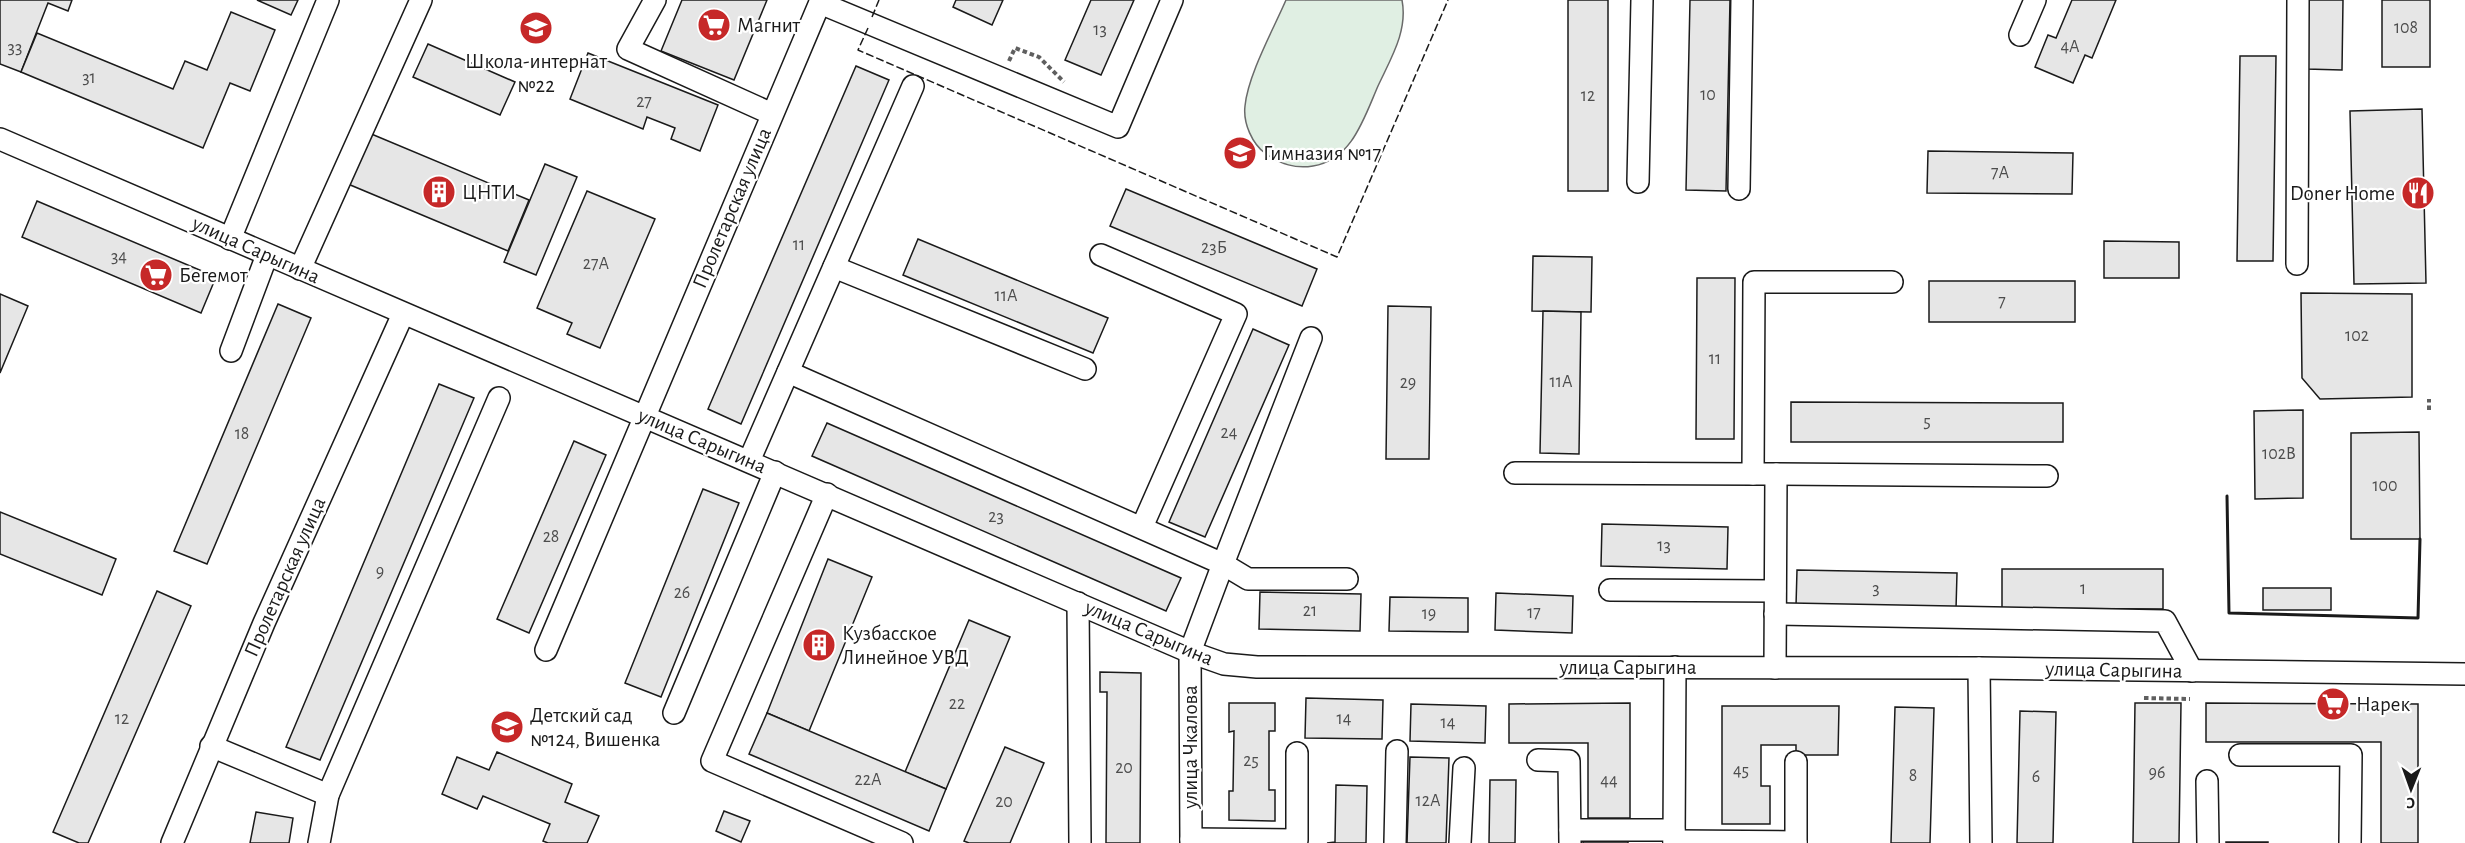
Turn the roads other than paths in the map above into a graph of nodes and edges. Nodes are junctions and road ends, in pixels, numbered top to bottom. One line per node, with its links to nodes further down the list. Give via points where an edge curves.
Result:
1 (328, 0): 16 (street)
2 (421, 0): 21 (street)
3 (655, 0): 12 (street, via 628,49)
4 (1172, 0): 9 (street, via 1118,127)
5 (1642, 0): 14 (street)
6 (1742, 0): 15 (street)
7 (2035, 0): 10 (street)
8 (2298, 0): 19 (street)
9 (820, 1): 12 (street, Пролетарская улица)
10 (2020, 35)
11 (913, 86): 20 (street)
12 (772, 114): 29 (street, Пролетарская улица)
13 (0, 139): 16 (street, улица Сарыгина)
14 (1638, 182)
15 (1739, 189)
16 (231, 239): 17 (street, улица Сарыгина)
17 (267, 255): 21 (street, улица Сарыгина); 25 (street)
18 (1101, 255): 37 (street, via 1236,314)
19 (2297, 264)
20 (834, 267): 26 (street); 27 (street)
21 (300, 269): 23 (street, улица Сарыгина)
22 (1892, 282): 33 (street, via 1754,282)
23 (403, 314): 29 (street, улица Сарыгина); 52 (street, Пролетарская улица)
24 (1311, 338): 38 (street)
25 (231, 351)
26 (1085, 369)
27 (788, 372): 30 (street); 37 (street)
28 (500, 398): 60 (street)
29 (644, 416): 30 (street, улица Сарыгина); 44 (street, Пролетарская улица)
30 (749, 461): 31 (street, улица Сарыгина)
31 (775, 471): 36 (street, улица Сарыгина); 51 (street)
32 (1515, 473): 33 (street)
33 (1753, 474): 34 (street)
34 (1776, 474): 35 (street); 41 (street)
35 (2047, 476)
36 (827, 495): 42 (street, улица Сарыгина); 66 (street, via 712,761)
37 (1142, 527): 38 (street)
38 (1223, 564): 39 (street, via 1248,579); 45 (street)
39 (1347, 579)
40 (1610, 590): 41 (street)
41 (1775, 591): 43 (street)
42 (1078, 603): 45 (street, улица Сарыгина); 67 (street)
43 (1775, 614): 47 (street); 49 (street, via 2165,621)
44 (546, 650)
45 (1190, 652): 46 (street, улица Сарыгина, via 1224,664 1257,667); 63 (street, улица Чкалова)
46 (1675, 667): 47 (street, улица Сарыгина); 62 (street)
47 (1775, 668): 48 (street, улица Сарыгина)
48 (1979, 668): 49 (street, улица Сарыгина); 71 (street)
49 (2192, 671): 50 (street, улица Сарыгина)
50 (2465, 674)
51 (674, 713)
52 (211, 746): 60 (street); 64 (street, Пролетарская улица)
53 (1397, 751): 68 (street)
54 (1297, 753): 63 (street, via 1297,840)
55 (2240, 755): 73 (street, via 2350,755)
56 (1538, 760): 61 (street, via 1569,761)
57 (1796, 762): 70 (street)
58 (1464, 768): 69 (street)
59 (2208, 781): 72 (street)
60 (328, 795): 65 (street)
61 (1570, 836): 62 (street)
62 (1674, 838): 70 (street)
63 (1191, 841)
64 (172, 843)
65 (319, 843)
66 (902, 843)
67 (1080, 843)
68 (1395, 843)
69 (1460, 843)
70 (1796, 843)
71 (1981, 843)
72 (2208, 843)
73 (2350, 843)

